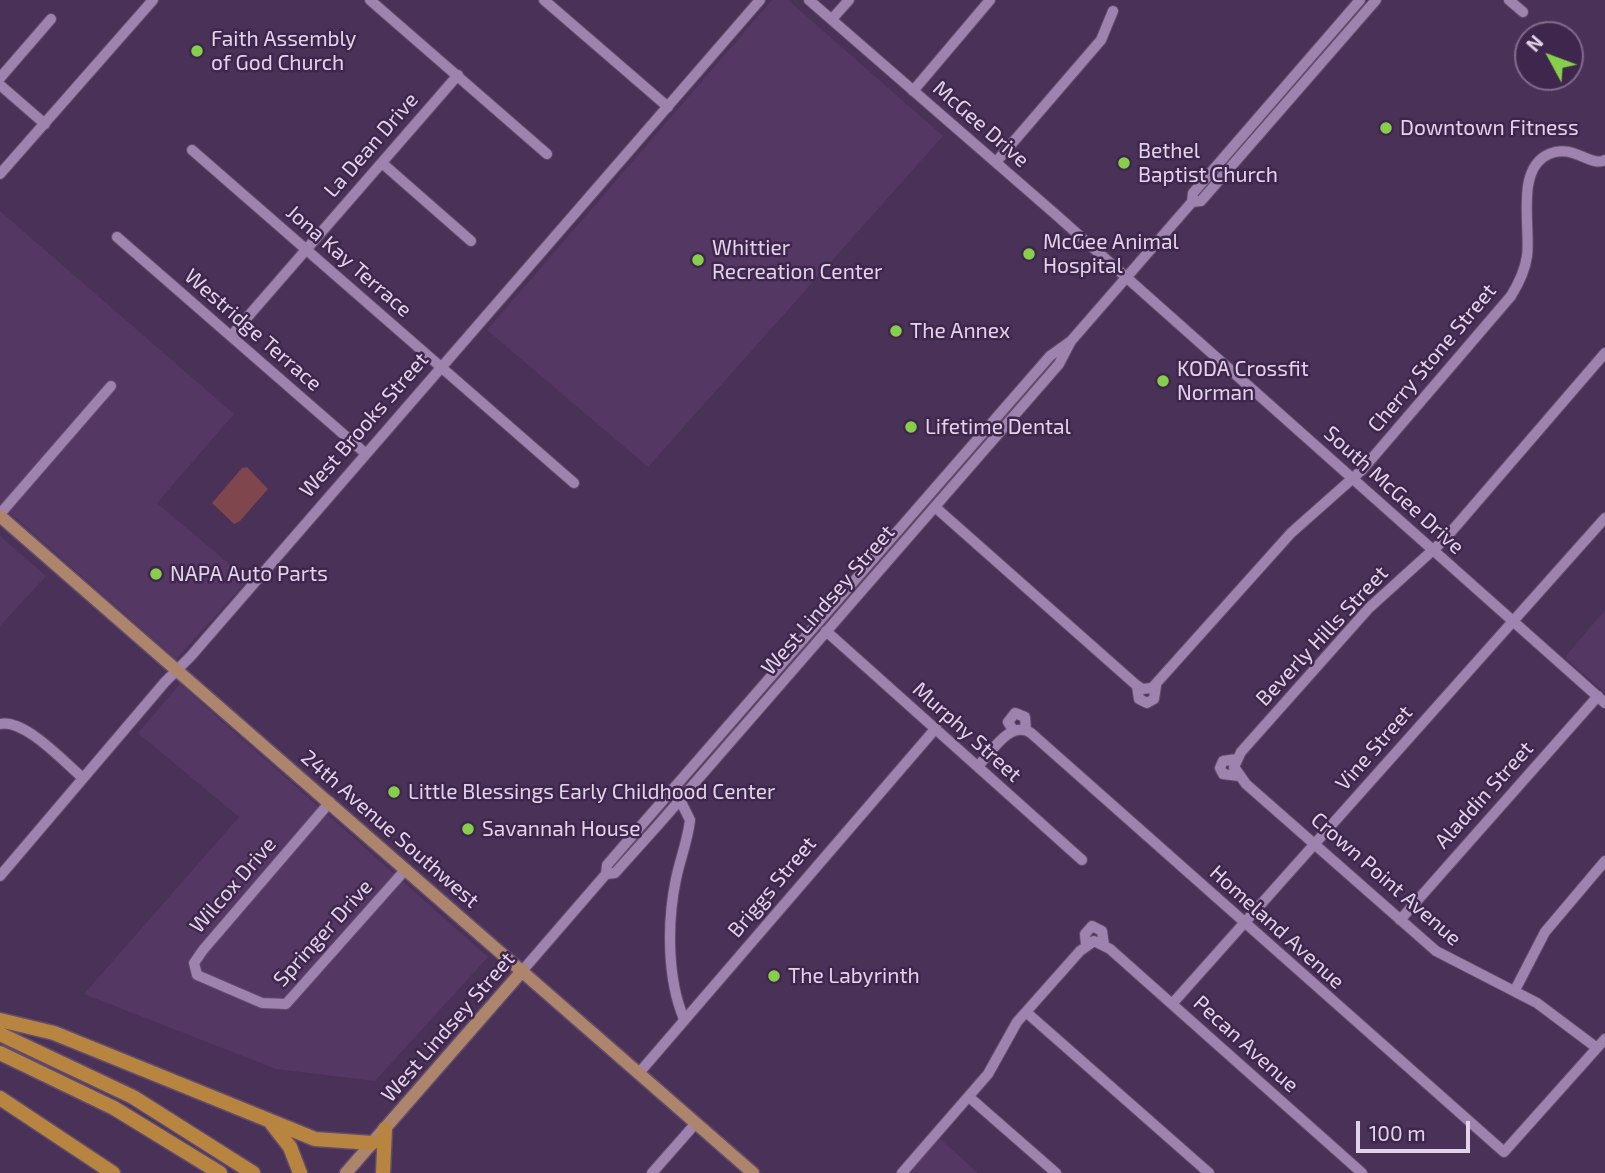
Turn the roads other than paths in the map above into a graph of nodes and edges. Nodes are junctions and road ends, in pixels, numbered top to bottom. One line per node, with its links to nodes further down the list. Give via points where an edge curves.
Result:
1 (153, 0): 20 (street)
2 (370, 0): 15 (street)
3 (544, 0): 19 (street)
4 (760, 0): 19 (street, West Brooks Street)
5 (809, 0): 14 (street, McGee Drive)
6 (849, 0): 14 (street)
7 (990, 0): 18 (street)
8 (1360, 0): 27 (street, West Lindsey Street, via 1193,192)
9 (1376, 0): 27 (street, West Lindsey Street, via 1201,201)
10 (1509, 0): 12 (street)
11 (1113, 11): 23 (street, via 1101,40)
12 (1523, 12)
13 (51, 19): 16 (street)
14 (832, 19): 18 (street, McGee Drive)
15 (457, 75): 22 (street); 24 (street, La Dean Drive)
16 (0, 78)
17 (0, 85): 20 (street)
18 (913, 90): 23 (street, McGee Drive)
19 (668, 107): 35 (street, West Brooks Street)
20 (45, 124): 26 (street)
21 (192, 150): 30 (street, Jona Kay Terrace)
22 (547, 155)
23 (996, 162): 31 (street, McGee Drive)
24 (382, 163): 29 (street); 30 (street, La Dean Drive)
25 (1604, 165): 42 (street, Cherry Stone Street, via 1567,150 1549,154 1538,163 1529,182 1525,265 1515,290)
26 (0, 174)
27 (1192, 202): 31 (street, West Lindsey Street)
28 (117, 237): 32 (street, Westridge Terrace)
29 (471, 241)
30 (306, 250): 32 (street, La Dean Drive); 35 (street, Jona Kay Terrace)
31 (1126, 277): 33 (street, West Lindsey Street); 42 (street, South McGee Drive)
32 (231, 336): 40 (street, Westridge Terrace)
33 (1071, 341): 37 (street, West Lindsey Street, via 1057,349); 38 (street, West Lindsey Street, via 1065,356)
34 (1605, 353): 47 (street, Beverly Hills Street)
35 (441, 367): 40 (street, West Brooks Street); 43 (street, Jona Kay Terrace)
36 (111, 386): 45 (street)
37 (990, 425): 38 (street); 39 (street, West Lindsey Street)
38 (999, 433): 41 (street, West Lindsey Street)
39 (970, 448): 41 (street); 48 (street, West Lindsey Street)
40 (365, 453): 53 (street, West Brooks Street)
41 (979, 456): 44 (street, West Lindsey Street)
42 (1352, 478): 44 (street, Cherry Stone Street, via 1291,533 1152,687 1154,699 1147,703 1139,699 1137,686); 47 (street, South McGee Drive)
43 (574, 484)
44 (935, 507): 50 (street, West Lindsey Street)
45 (0, 515): 53 (main road, 24th Avenue Southwest)
46 (1605, 518): 49 (street, Vine Street)
47 (1433, 550): 49 (street, South McGee Drive); 60 (street, Beverly Hills Street, via 1369,608)
48 (822, 618): 50 (street, Murphy Street); 51 (street, West Lindsey Street)
49 (1515, 622): 54 (street, South McGee Drive); 67 (street, Vine Street)
50 (829, 628): 52 (street, West Lindsey Street); 56 (street, Murphy Street)
51 (800, 643): 52 (street); 62 (street, West Lindsey Street)
52 (809, 651): 63 (street, West Lindsey Street)
53 (176, 670): 61 (street, West Brooks Street); 64 (main road, 24th Avenue Southwest)
54 (1601, 699): 73 (street, Aladdin Street)
55 (0, 724): 61 (street, via 10,722 23,728)
56 (936, 728): 59 (street, Murphy Street); 80 (street, Briggs Street)
57 (1013, 730): 58 (street); 58 (street, Homeland Avenue, via 1008,722 1014,713 1025,717); 59 (street, Homeland Avenue)
58 (1026, 730): 74 (street, Homeland Avenue)
59 (978, 766): 68 (street, Murphy Street)
60 (1236, 767): 67 (street, Crown Point Avenue)
61 (83, 778): 72 (street, West Brooks Street)
62 (672, 790): 63 (street); 65 (street, West Lindsey Street)
63 (680, 799): 66 (street, West Lindsey Street); 80 (street, via 690,821 675,881 672,929 674,988)
64 (330, 802): 70 (main road, 24th Avenue Southwest); 77 (street, Wilcox Drive, via 194,963 202,979)
65 (649, 816): 66 (street); 71 (street, West Lindsey Street, via 607,865)
66 (659, 824): 71 (street, West Lindsey Street, via 615,873)
67 (1314, 844): 73 (street, Crown Point Avenue); 74 (street, Vine Street)
68 (1082, 860)
69 (1605, 861): 76 (street, via 1545,932)
70 (406, 869): 75 (main road, 24th Avenue Southwest); 77 (street, Springer Drive, via 290,1001 280,1006)
71 (606, 874): 75 (street, West Lindsey Street)
72 (0, 876)
73 (1400, 920): 76 (street, Crown Point Avenue, via 1449,960)
74 (1244, 924): 78 (street, Vine Street); 84 (street, Homeland Avenue, via 1504,1152)
75 (523, 970): 86 (main road, 24th Avenue Southwest); 91 (main road, West Lindsey Street)
76 (1515, 990): 84 (street, Crown Point Avenue)
77 (262, 1003)
78 (1172, 1004): 79 (street, Pecan Avenue, via 1095,944); 104 (street, Pecan Avenue)
79 (1026, 1012): 87 (street); 103 (street)
80 (684, 1019): 86 (street, Briggs Street)
81 (0, 1020): 89 (highway, via 54,1033)
82 (0, 1034): 95 (highway, via 133,1097)
83 (1605, 1039): 84 (street)
84 (1597, 1048)
85 (0, 1053): 94 (highway, via 103,1102)
86 (639, 1073): 90 (main road, 24th Avenue Southwest)
87 (970, 1097): 101 (street); 102 (street)
88 (0, 1098): 93 (highway)
89 (269, 1121): 92 (highway, via 324,1141); 96 (highway, via 290,1147)
90 (696, 1123): 99 (street); 100 (main road, 24th Avenue Southwest)
91 (385, 1129): 92 (main road, West Lindsey Street); 98 (highway)
92 (372, 1143): 97 (main road, West Lindsey Street)
93 (113, 1173)
94 (220, 1173)
95 (253, 1173)
96 (300, 1173)
97 (346, 1173)
98 (383, 1173)
99 (652, 1173)
100 (753, 1173)
101 (902, 1173)
102 (1056, 1173)
103 (1209, 1173)
104 (1362, 1173)

